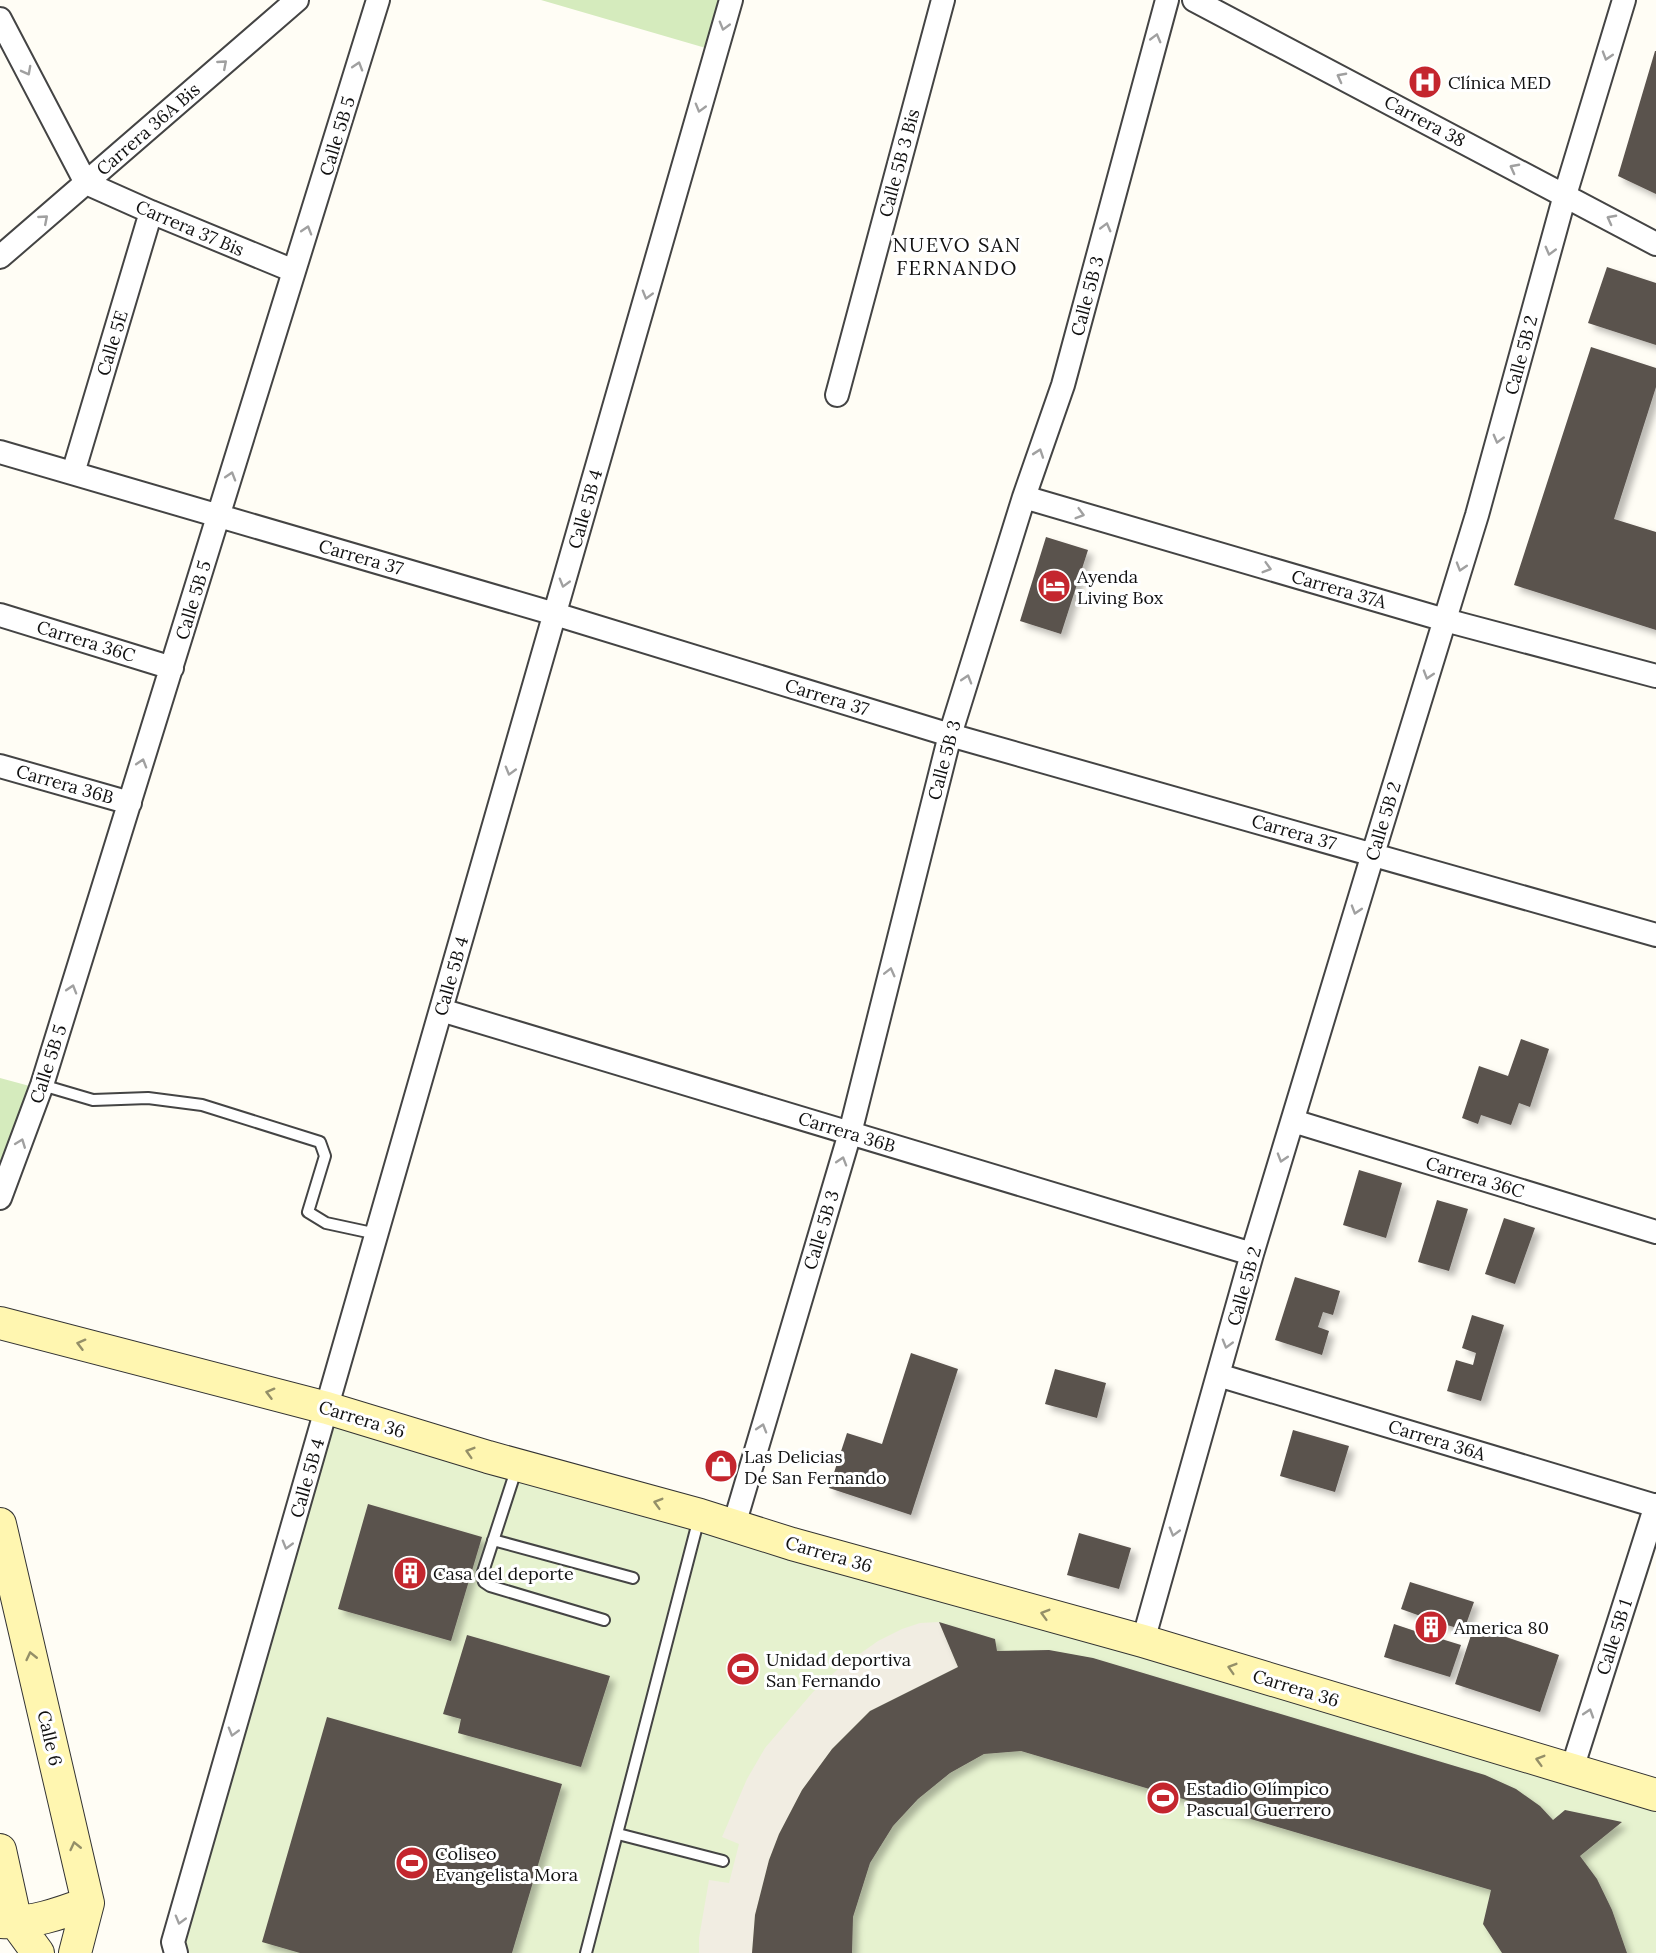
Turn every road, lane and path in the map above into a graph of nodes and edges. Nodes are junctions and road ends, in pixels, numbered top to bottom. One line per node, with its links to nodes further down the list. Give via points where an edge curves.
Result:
1 (297, 0): 9 (street, Carrera 36A Bis, one-way to 1)
2 (378, 0): 14 (street, Calle 5B 5, one-way to 2)
3 (731, 0): 20 (street, Calle 5B 4, one-way to 20)
4 (943, 0): 15 (street, Calle 5B 3 Bis)
5 (1167, 0): 18 (street, Calle 5B 3, one-way to 5, via 1063,385)
6 (1194, 0): 10 (street, Carrera 38, one-way to 6)
7 (1624, 0): 10 (street, Calle 5B 2, one-way to 10)
8 (0, 19): 9 (street, one-way to 9)
9 (86, 183): 11 (street, Carrera 37 Bis); 13 (street, Carrera 36A Bis, one-way to 9)
10 (1565, 195): 12 (street, Carrera 38, one-way to 10); 22 (street, Calle 5B 2, one-way to 22)
11 (151, 212): 14 (street, Carrera 37 Bis); 17 (street, Calle 5E)
12 (1656, 244)
13 (0, 257)
14 (294, 271): 19 (street, Calle 5B 5, one-way to 14)
15 (837, 395)
16 (0, 452): 17 (street, Carrera 37)
17 (73, 473): 19 (street, Carrera 37)
18 (1024, 497): 22 (street, Carrera 37A, one-way to 22); 25 (street, Calle 5B 3, one-way to 18)
19 (219, 516): 20 (street, Carrera 37); 23 (street, Calle 5B 5)
20 (555, 614): 25 (street, Carrera 37); 30 (street, Calle 5B 4, one-way to 30)
21 (0, 615): 23 (street, Carrera 36C)
22 (1445, 620): 24 (street, Carrera 37A); 28 (street, Calle 5B 2, one-way to 28)
23 (172, 668): 27 (street, Calle 5B 5, one-way to 23)
24 (1656, 676)
25 (950, 735): 28 (street, Carrera 37); 33 (street, Calle 5B 3, one-way to 25)
26 (0, 766): 27 (street, Carrera 36B)
27 (130, 803): 31 (street, Calle 5B 5, one-way to 27)
28 (1373, 854): 29 (street, Carrera 37); 32 (street, Calle 5B 2, one-way to 32)
29 (1656, 935)
30 (441, 1010): 33 (street, Carrera 36B); 36 (street, Calle 5B 4)
31 (42, 1085): 34 (street, Calle 5B 5, one-way to 31); 36 (lane, via 93,1100 148,1098 202,1105 320,1142 325,1156 308,1212 326,1223)
32 (1293, 1121): 35 (street, Carrera 36C); 37 (street, Calle 5B 2, one-way to 37)
33 (850, 1133): 37 (street, Carrera 36B); 45 (street, Calle 5B 3, one-way to 33)
34 (0, 1198)
35 (1656, 1232)
36 (377, 1234): 40 (street, Calle 5B 4)
37 (1252, 1254): 39 (street, Calle 5B 2, one-way to 39)
38 (0, 1323): 40 (street, Carrera 36, one-way to 38)
39 (1218, 1375): 42 (street, Carrera 36A); 49 (street, Calle 5B 2, one-way to 49)
40 (327, 1408): 41 (street, Carrera 36, one-way to 40); 59 (street, Calle 5B 4, one-way to 59, via 173,1942)
41 (518, 1464): 43 (street, Carrera 36, one-way to 41); 46 (lane)
42 (1656, 1505): 50 (street, Calle 5B 1, one-way to 42)
43 (700, 1515): 45 (street, Carrera 36); 52 (lane)
44 (0, 1524): 55 (street, Calle 6, one-way to 44)
45 (734, 1525): 49 (street, Carrera 36, one-way to 45)
46 (493, 1540): 47 (lane); 48 (lane, via 482,1575 484,1582)
47 (633, 1578)
48 (604, 1620)
49 (1143, 1641): 50 (street, Carrera 36, one-way to 49)
50 (1572, 1769): 51 (street, Carrera 36)
51 (1656, 1795)
52 (618, 1834): 54 (lane); 60 (lane)
53 (0, 1850): 56 (street)
54 (723, 1861)
55 (88, 1903): 56 (street, via 54,1916); 58 (street, Calle 6)
56 (8, 1922): 57 (street)
57 (38, 1953)
58 (75, 1953)
59 (176, 1953)
60 (586, 1953)

